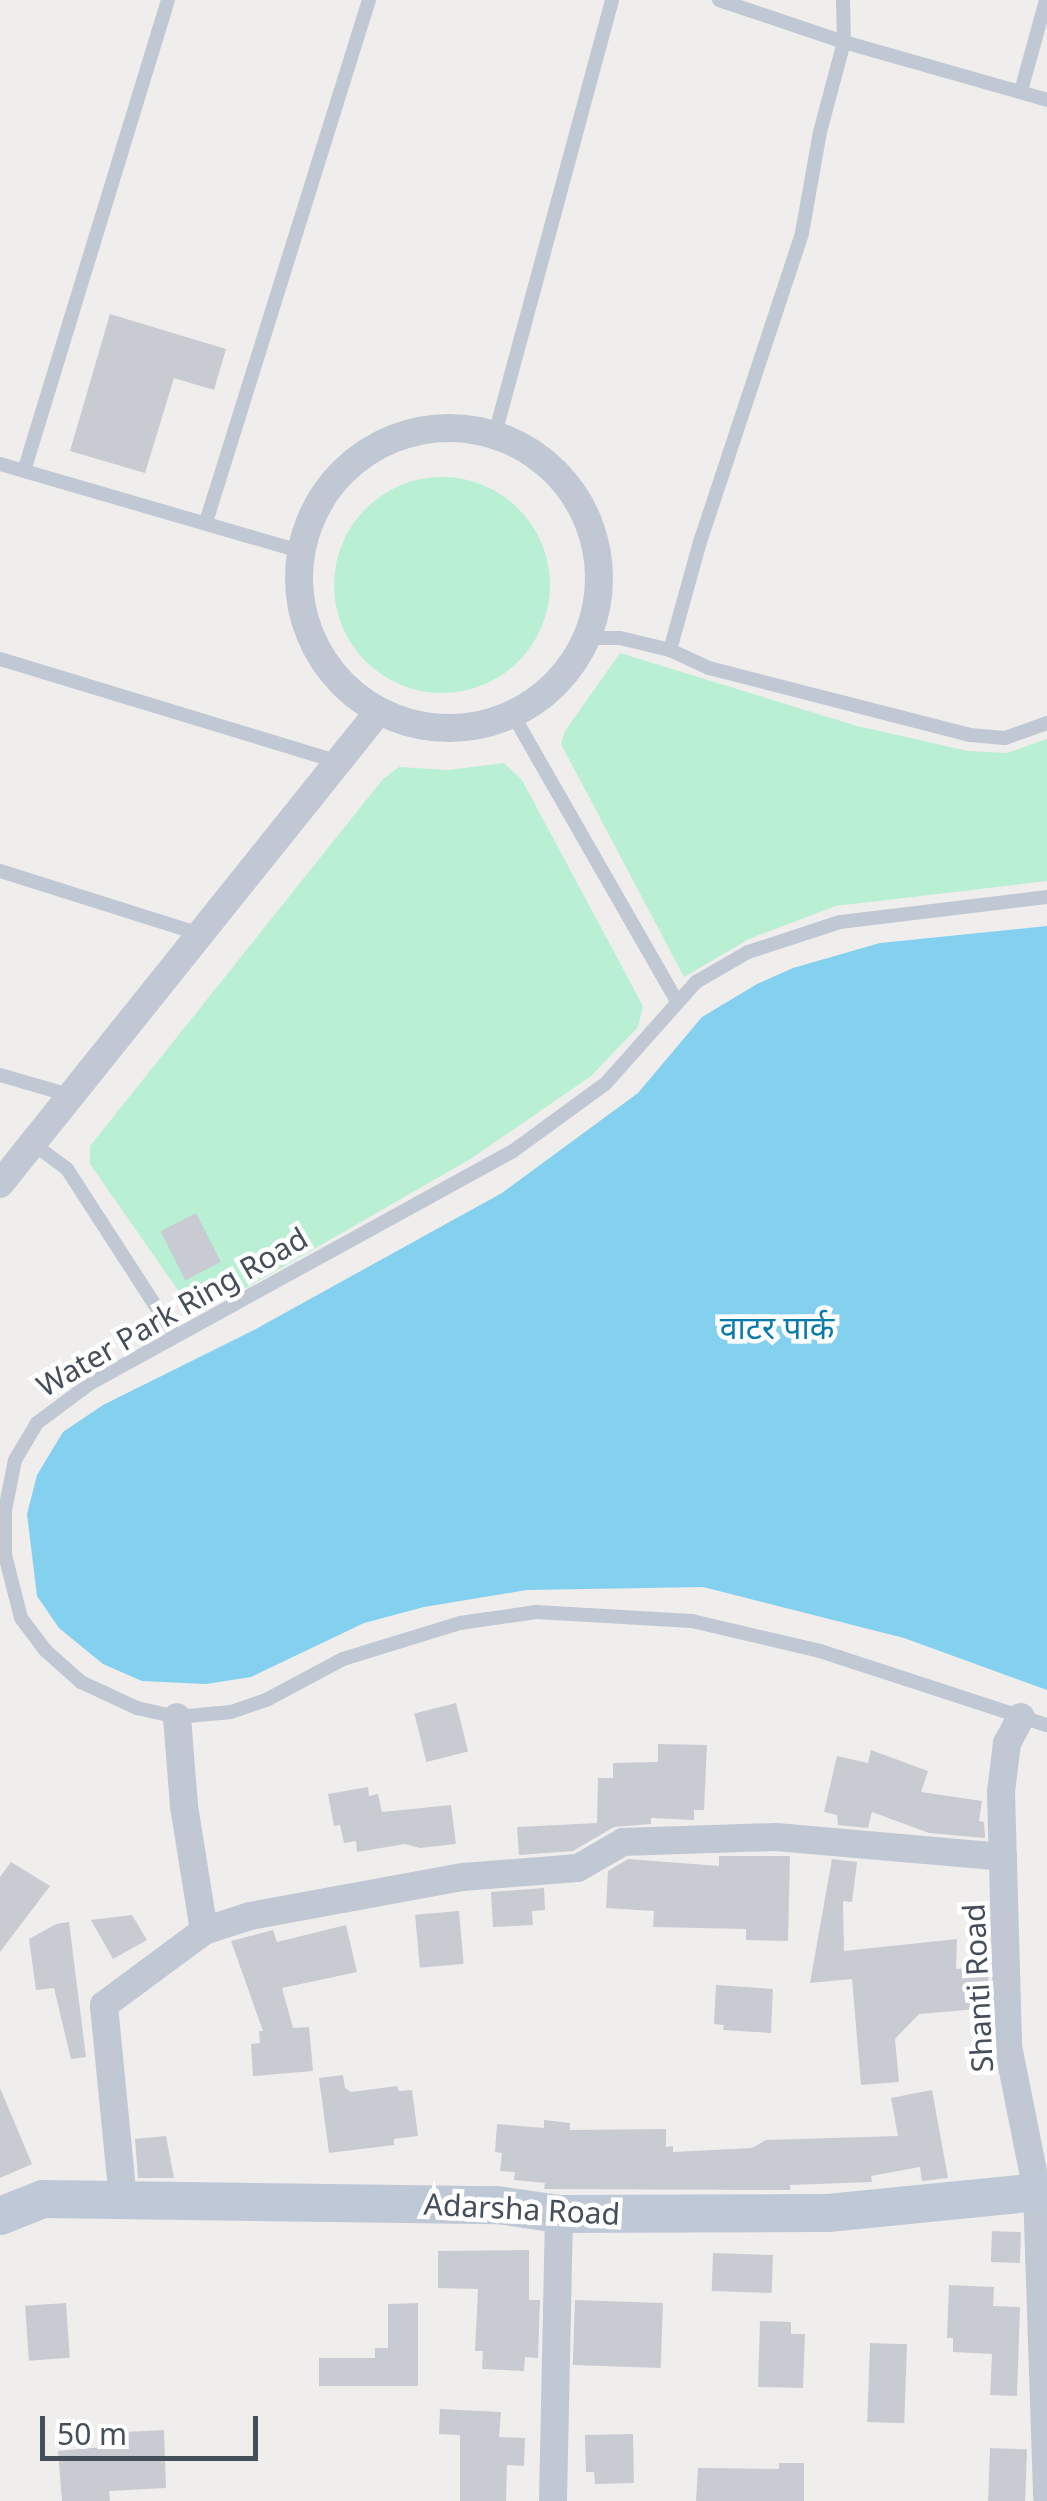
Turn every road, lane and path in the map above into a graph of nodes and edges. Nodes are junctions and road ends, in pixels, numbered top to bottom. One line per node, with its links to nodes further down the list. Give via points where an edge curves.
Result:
1 (168, 0): 12 (lane)
2 (369, 0): 13 (lane)
3 (612, 0): 10 (lane)
4 (719, 0): 7 (lane)
5 (843, 0): 7 (lane)
6 (1046, 0): 8 (lane)
7 (844, 42): 8 (lane); 16 (lane, via 802,233)
8 (1021, 92): 9 (lane)
9 (1047, 100)
10 (495, 434): 14 (street, via 444,426 394,437 350,463 318,503); 15 (street, via 540,457 574,494 588,524 600,589)
11 (0, 464): 12 (lane)
12 (24, 471): 13 (lane)
13 (206, 522): 14 (lane)
14 (300, 551): 18 (street, via 300,598 314,644 341,683)
15 (588, 638): 16 (lane); 19 (street, via 544,696)
16 (670, 650): 20 (lane, via 728,673 970,735 1005,738)
17 (0, 660): 21 (lane)
18 (379, 711): 19 (street, via 423,726 469,728); 21 (street)
19 (514, 715): 25 (lane)
20 (1047, 723)
21 (340, 762): 24 (street)
22 (0, 872): 24 (lane)
23 (1047, 897): 25 (lane, Water Park Ring Road, via 840,922 748,952)
24 (200, 934): 27 (street)
25 (676, 1000): 30 (lane, Water Park Ring Road, via 605,1084 513,1151)
26 (0, 1075): 27 (lane)
27 (69, 1094): 28 (street)
28 (32, 1144): 29 (street); 30 (lane, via 67,1169)
29 (0, 1184)
30 (175, 1336): 31 (lane, Water Park Ring Road, via 37,1423 15,1460 4,1555 21,1618 46,1651 81,1682 137,1708)
31 (177, 1717): 32 (lane, Water Park Ring Road, via 231,1712 343,1659 460,1622 536,1612 692,1621 820,1651); 34 (street)
32 (1034, 1721): 33 (street, Shanti Road, via 1005,1760)
33 (1003, 1857): 34 (street, via 776,1837 623,1842 578,1868 463,1877 250,1916); 35 (street, Shanti Road, via 1008,2046)
34 (204, 1932): 36 (street, via 104,2005)
35 (1042, 2191): 37 (main road, Adarsha Road, via 828,2213); 39 (street, Shanti Road)
36 (123, 2200): 37 (main road, Adarsha Road, via 497,2205); 38 (main road, Adarsha Road, via 42,2199)
37 (559, 2214): 40 (street)
38 (0, 2216)
39 (1047, 2497)
40 (553, 2501)

